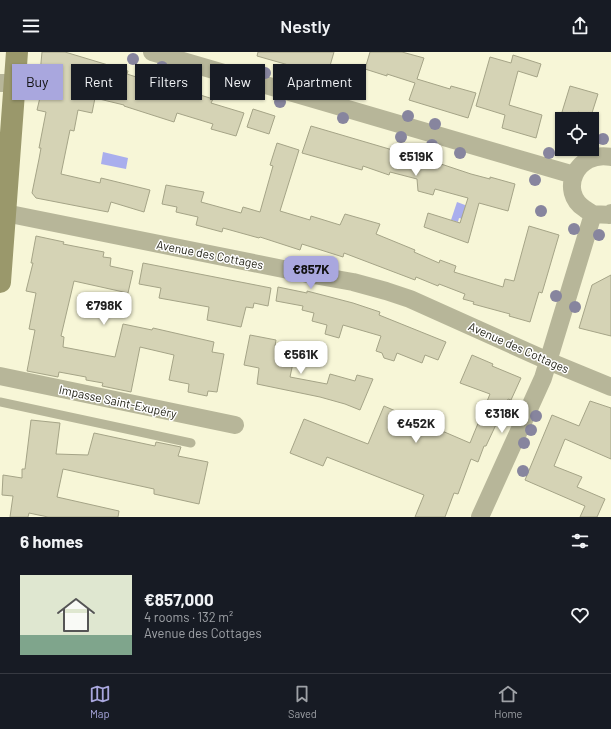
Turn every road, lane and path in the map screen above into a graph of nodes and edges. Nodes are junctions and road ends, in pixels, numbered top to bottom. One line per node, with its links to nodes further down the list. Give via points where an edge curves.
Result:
1 (17, 52): 3 (main road)
2 (152, 52): 6 (street)
3 (7, 83): 4 (main road)
4 (5, 138): 7 (main road)
5 (611, 155): 6 (street, via 596,156 582,162)
6 (574, 175): 9 (street, via 572,191 580,206)
7 (5, 213): 10 (main road); 11 (street, Avenue des Cottages, via 353,282 410,299)
8 (611, 213): 9 (street)
9 (593, 214): 11 (street)
10 (0, 282)
11 (548, 361): 13 (street, Avenue des Cottages); 17 (street, via 543,378)
12 (0, 376): 15 (street, Impasse Saint-Exupéry)
13 (611, 387)
14 (0, 402): 16 (lane)
15 (235, 425)
16 (191, 443)
17 (480, 517)

